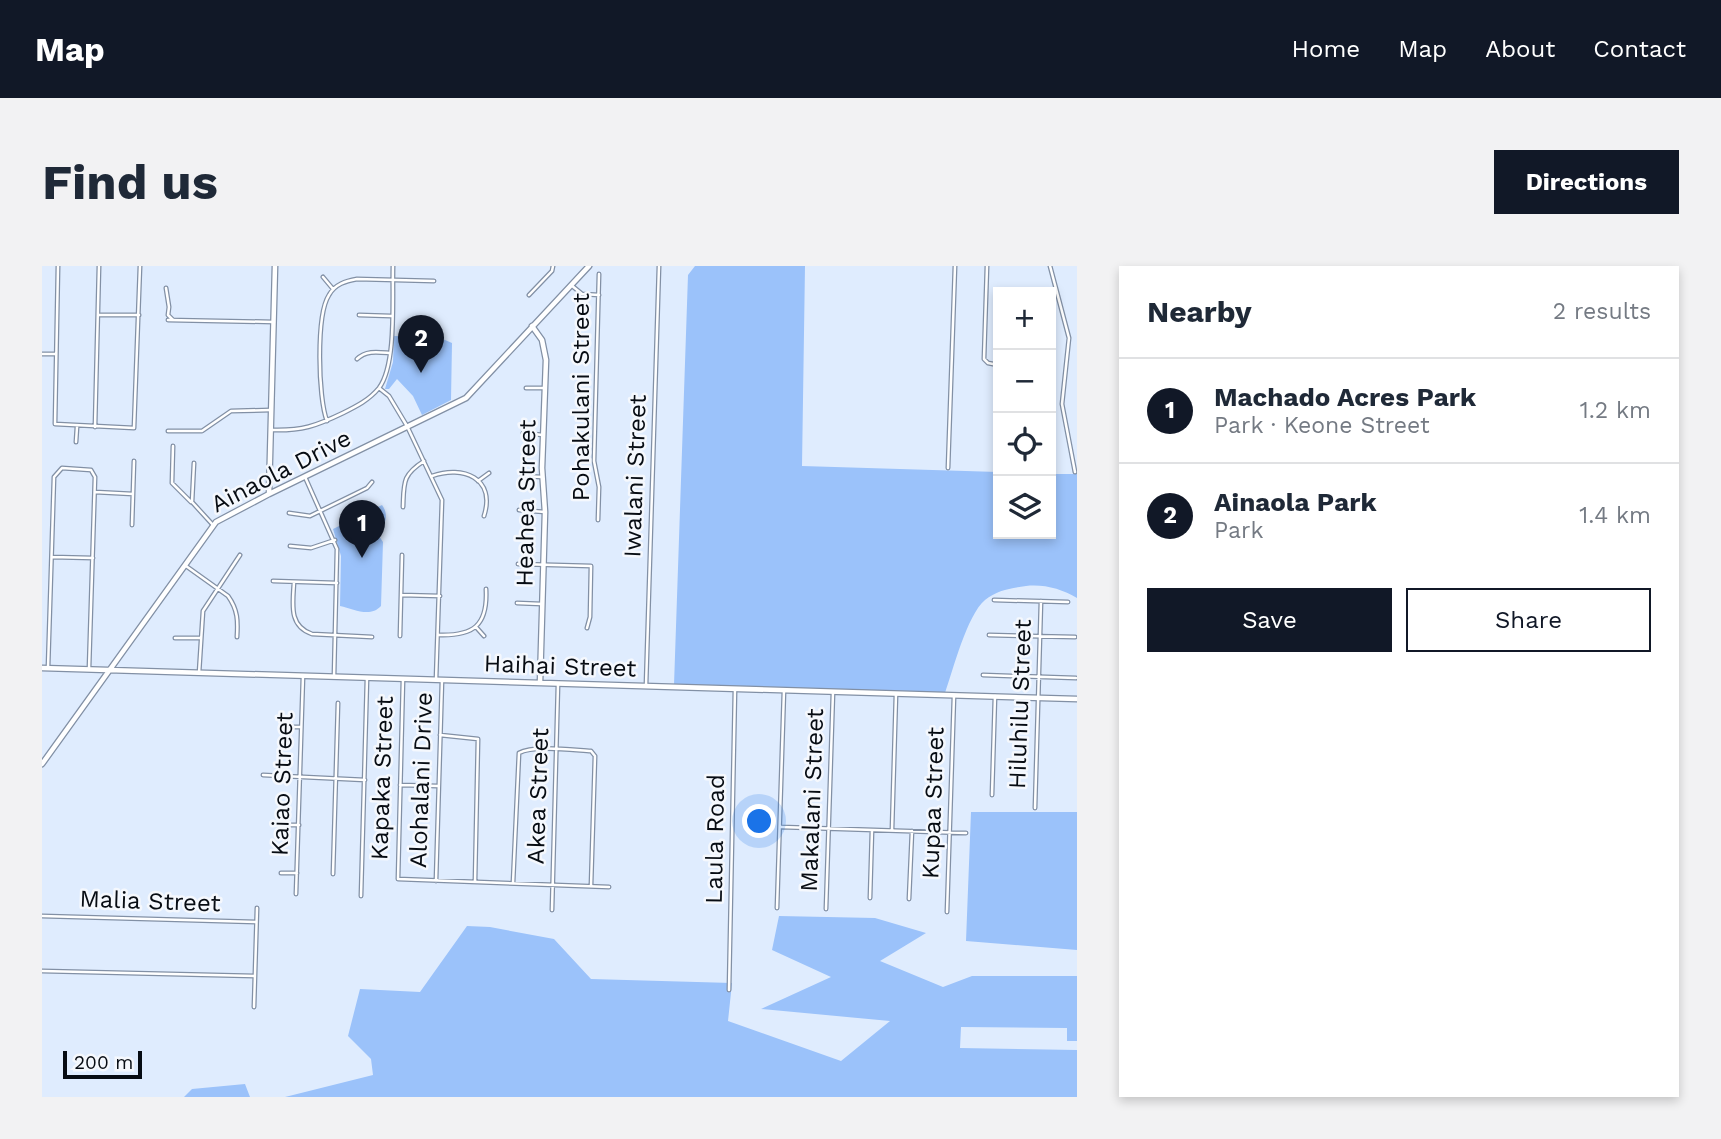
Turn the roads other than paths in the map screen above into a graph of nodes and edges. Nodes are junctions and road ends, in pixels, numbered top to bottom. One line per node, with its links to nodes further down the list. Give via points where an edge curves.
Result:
1 (58, 266): 29 (street)
2 (99, 266): 21 (street)
3 (140, 266): 22 (street)
4 (275, 266): 25 (street)
5 (393, 266): 14 (street)
6 (553, 266): 19 (street)
7 (589, 266): 16 (street, Ainaola Drive)
8 (659, 266): 121 (street, Iwalani Street)
9 (955, 266): 49 (street)
10 (987, 266): 31 (street, via 984,359)
11 (1050, 266): 50 (street, via 1069,338 1062,404)
12 (599, 274): 20 (street, Pohakulani Street)
13 (323, 277): 18 (street)
14 (393, 280): 15 (street); 18 (street, via 357,279); 24 (street)
15 (434, 281)
16 (571, 285): 20 (street, Pohakulani Street, via 582,294); 26 (street, Ainaola Drive)
17 (166, 288): 25 (street, via 170,320)
18 (333, 289): 36 (street, via 323,310 320,393)
19 (529, 295)
20 (598, 295): 68 (street, Pohakulani Street, via 594,461)
21 (98, 315): 22 (street); 39 (street)
22 (139, 315): 39 (street, via 135,427)
23 (359, 315): 24 (street)
24 (391, 316): 27 (street)
25 (274, 322): 35 (street)
26 (532, 326): 34 (street, Heahea Street, via 544,346); 37 (street, Ainaola Drive, via 466,398)
27 (390, 353): 30 (street, via 362,354); 32 (street)
28 (42, 354): 29 (street)
29 (55, 354): 38 (street, via 54,421 59,426)
30 (357, 359)
31 (993, 364)
32 (379, 388): 36 (street, via 361,404); 37 (street, Alohalani Drive)
33 (526, 388): 34 (street)
34 (545, 388): 43 (street, Heahea Street)
35 (271, 410): 40 (street); 41 (street, via 231,411 202,431)
36 (327, 421): 40 (street, via 305,429)
37 (407, 426): 47 (street, Alohalani Drive); 54 (street, Ainaola Drive)
38 (77, 427): 39 (street); 44 (street)
39 (95, 427)
40 (271, 430): 60 (street)
41 (168, 431)
42 (523, 433): 43 (street)
43 (543, 435): 55 (street, Heahea Street)
44 (76, 442)
45 (173, 446): 61 (street, via 172,483)
46 (134, 461): 59 (street)
47 (424, 461): 52 (street, Alohalani Drive); 62 (street, via 405,479)
48 (194, 463): 61 (street)
49 (948, 467)
50 (1075, 472)
51 (489, 473): 56 (street)
52 (432, 476): 56 (street, via 450,470 466,472); 86 (street, Alohalani Drive, via 442,507)
53 (522, 476): 55 (street)
54 (305, 477): 60 (street, Ainaola Drive); 64 (street)
55 (542, 477): 65 (street, Heahea Street)
56 (478, 481): 67 (street, via 486,497)
57 (372, 482): 64 (street)
58 (95, 492): 59 (street); 75 (street, via 95,474 90,470 62,468 55,473); 76 (street)
59 (133, 494): 70 (street)
60 (269, 494): 69 (street, Ainaola Drive)
61 (194, 505): 69 (street)
62 (403, 507)
63 (519, 510): 65 (street)
64 (320, 512): 66 (street, via 305,516); 71 (street)
65 (545, 512): 79 (street, Heahea Street)
66 (289, 513)
67 (484, 516)
68 (598, 520)
69 (213, 524): 77 (street, Ainaola Drive)
70 (132, 525)
71 (335, 540): 72 (street, via 311,548); 82 (street)
72 (290, 546)
73 (240, 555): 83 (street)
74 (402, 555): 85 (street)
75 (52, 557): 76 (street); 106 (street)
76 (93, 558): 107 (street)
77 (184, 564): 83 (street); 105 (street, Ainaola Drive)
78 (517, 564): 79 (street)
79 (543, 564): 91 (street, Heahea Street); 93 (street, via 591,566)
80 (273, 581): 81 (street)
81 (294, 582): 82 (street); 94 (street, via 297,625 308,633)
82 (337, 583): 94 (street)
83 (217, 588): 100 (street, via 236,610); 104 (street, via 203,611)
84 (486, 589): 92 (street, via 486,612)
85 (401, 595): 86 (street); 97 (street)
86 (440, 596): 95 (street, Alohalani Drive)
87 (994, 600): 88 (street)
88 (1041, 601): 89 (street); 99 (street, Hiluhilu Street)
89 (1068, 602)
90 (517, 603): 91 (street)
91 (542, 604): 119 (street, Heahea Street)
92 (476, 627): 95 (street, via 459,635); 98 (street)
93 (587, 628)
94 (335, 635): 101 (street); 113 (street)
95 (439, 635): 118 (street, Alohalani Drive)
96 (989, 635): 99 (street)
97 (400, 636)
98 (484, 636)
99 (1040, 636): 102 (street); 114 (street, Hiluhilu Street)
100 (237, 637)
101 (372, 637)
102 (1075, 637)
103 (175, 638): 104 (street)
104 (200, 638): 110 (street)
105 (117, 660): 108 (street, Ainaola Drive); 109 (street)
106 (45, 668): 107 (street, Haihai Street)
107 (89, 670): 108 (street, Haihai Street)
108 (110, 670): 109 (street, Haihai Street); 135 (street, Ainaola Drive)
109 (122, 670): 110 (street, Haihai Street)
110 (199, 673): 112 (street, Haihai Street)
111 (983, 675): 114 (street)
112 (303, 676): 113 (street, Haihai Street); 132 (street, Kaiao Street)
113 (334, 677): 115 (street, Haihai Street)
114 (1039, 677): 116 (street); 128 (street, Hiluhilu Street)
115 (367, 678): 117 (street, Haihai Street); 139 (street)
116 (1076, 678)
117 (403, 679): 118 (street, Haihai Street); 140 (street, Kapaka Street)
118 (439, 680): 119 (street, Haihai Street); 133 (street, Alohalani Drive)
119 (540, 683): 120 (street, Haihai Street)
120 (558, 684): 121 (street, Haihai Street); 134 (street, Akea Street)
121 (646, 686): 122 (street, Haihai Street)
122 (735, 689): 123 (street, Haihai Street); 175 (street, Laula Road)
123 (784, 690): 124 (street, Haihai Street); 146 (street)
124 (832, 692): 125 (street, Haihai Street); 147 (street, Makalani Street)
125 (896, 694): 126 (street, Haihai Street); 149 (street)
126 (954, 696): 127 (street, Haihai Street); 151 (street, Kupaa Street)
127 (995, 696): 128 (street, Haihai Street); 142 (street)
128 (1038, 698): 129 (street, Haihai Street); 143 (street, Hiluhilu Street)
129 (1077, 699)
130 (338, 703): 138 (street)
131 (286, 726): 132 (street)
132 (301, 727): 137 (street, Kaiao Street)
133 (440, 735): 141 (street, Alohalani Drive); 157 (street, via 478,739)
134 (556, 750): 158 (street, via 528,749 517,756); 159 (street, Akea Street); 160 (street, via 591,751 595,756)
135 (42, 764)
136 (264, 775): 137 (street)
137 (300, 777): 138 (street); 145 (street, Kaiao Street)
138 (336, 778): 139 (street); 155 (street)
139 (365, 780): 163 (street)
140 (400, 785): 141 (street); 156 (street, Kapaka Street, via 398,879)
141 (438, 786): 156 (street, Alohalani Drive)
142 (992, 795)
143 (1035, 808)
144 (282, 825): 145 (street)
145 (299, 825): 154 (street, Kaiao Street)
146 (781, 827): 147 (street); 167 (street)
147 (830, 828): 148 (street); 168 (street, Makalani Street)
148 (872, 830): 149 (street); 164 (street)
149 (892, 830): 150 (street)
150 (912, 831): 151 (street); 165 (street)
151 (951, 832): 152 (street); 170 (street, Kupaa Street)
152 (966, 833)
153 (281, 873): 154 (street)
154 (297, 873): 162 (street, Kaiao Street)
155 (333, 874)
156 (436, 881): 157 (street)
157 (475, 882): 158 (street)
158 (513, 883): 159 (street)
159 (552, 884): 160 (street); 169 (street, Akea Street)
160 (591, 886): 161 (street)
161 (609, 887)
162 (296, 894)
163 (361, 896)
164 (870, 898)
165 (909, 899)
166 (257, 908): 172 (street)
167 (777, 908)
168 (826, 909)
169 (552, 910)
170 (947, 912)
171 (42, 916): 172 (street, Malia Street)
172 (256, 922): 174 (street)
173 (42, 971): 174 (street)
174 (255, 976): 176 (street)
175 (729, 990)
176 (254, 1007)

